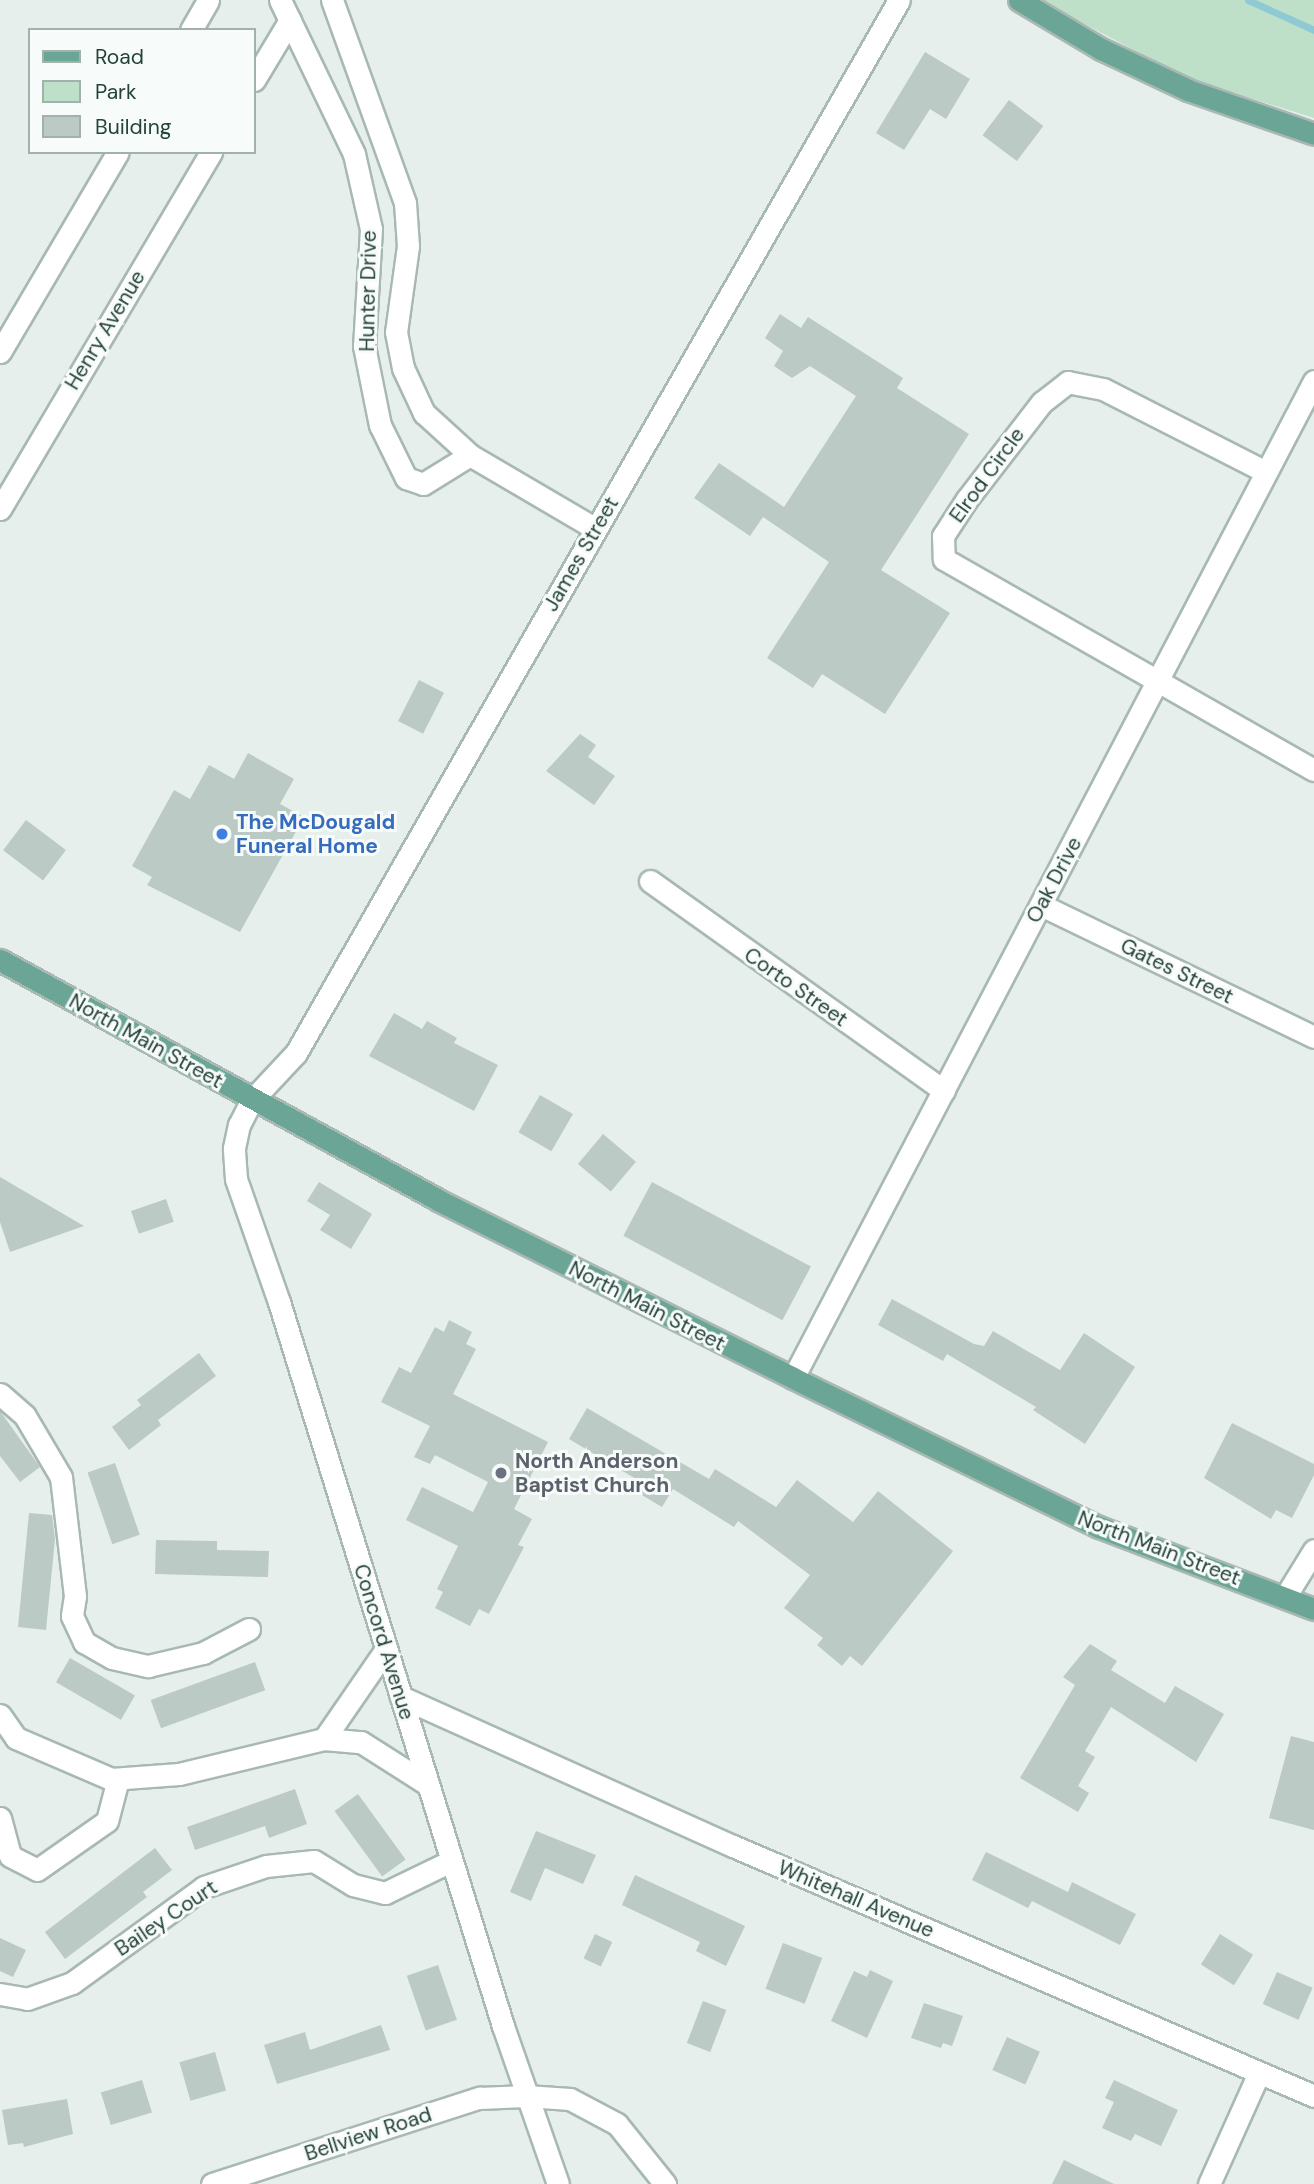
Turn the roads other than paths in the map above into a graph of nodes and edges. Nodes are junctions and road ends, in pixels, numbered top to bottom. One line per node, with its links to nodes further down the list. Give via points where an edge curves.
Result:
1 (208, 0): 7 (street)
2 (280, 0): 6 (street, Hunter Drive)
3 (332, 0): 14 (street, Hunter Drive, via 405,203 408,246 396,332 403,368 424,412)
4 (898, 0): 17 (street, James Street)
5 (1019, 0): 9 (main road, via 1101,49 1188,90)
6 (290, 20): 8 (street); 14 (street, Hunter Drive, via 354,153 372,229 364,346 380,425 406,478 423,484)
7 (192, 28)
8 (256, 77)
9 (1314, 134)
10 (117, 154): 12 (street)
11 (210, 154): 16 (street, Henry Avenue)
12 (0, 352)
13 (1314, 381): 15 (street, Oak Drive)
14 (470, 455): 17 (street, Hunter Drive)
15 (1266, 472): 18 (street, Oak Drive); 18 (street, Elrod Circle, via 1103,389 1068,382 1042,402 943,536 944,559)
16 (0, 509)
17 (596, 529): 25 (street, James Street, via 296,1053)
18 (1157, 681): 19 (street); 21 (street, Oak Drive)
19 (1314, 769)
20 (650, 881): 24 (street, Corto Street)
21 (1041, 905): 23 (street, Gates Street); 24 (street, Oak Drive)
22 (0, 960): 25 (main road, North Main Street)
23 (1314, 1037)
24 (944, 1091): 26 (street, Oak Drive)
25 (252, 1100): 26 (main road, North Main Street, via 438,1200); 32 (street, Concord Avenue, via 234,1148 236,1179)
26 (793, 1378): 29 (main road, North Main Street, via 1090,1523)
27 (0, 1394): 31 (street, via 25,1416 61,1477 75,1596 72,1616 84,1642 112,1658 148,1666 202,1653)
28 (1314, 1550): 29 (street)
29 (1285, 1597): 30 (main road, North Main Street)
30 (1314, 1609)
31 (249, 1629)
32 (386, 1649): 33 (street, Concord Avenue); 35 (street)
33 (401, 1697): 37 (street, Concord Avenue); 41 (street, Whitehall Avenue)
34 (3, 1728): 36 (street, via 16,1738)
35 (324, 1739): 36 (street, via 179,1774); 37 (street, via 361,1741)
36 (118, 1779): 38 (street, via 107,1821 37,1870 10,1856)
37 (427, 1784): 39 (street, Concord Avenue)
38 (0, 1818)
39 (451, 1861): 40 (street, Bailey Court, via 385,1893 353,1885 314,1861 266,1866 204,1887 72,1983 27,1999); 42 (street, Concord Avenue)
40 (0, 1994)
41 (1259, 2073): 43 (street, Whitehall Avenue); 47 (street)
42 (526, 2096): 44 (street, Bellview Road, via 480,2098); 45 (street, Concord Avenue); 46 (street, Bellview Road, via 570,2099 617,2124)
43 (1314, 2096)
44 (212, 2184)
45 (558, 2184)
46 (665, 2184)
47 (1209, 2184)

